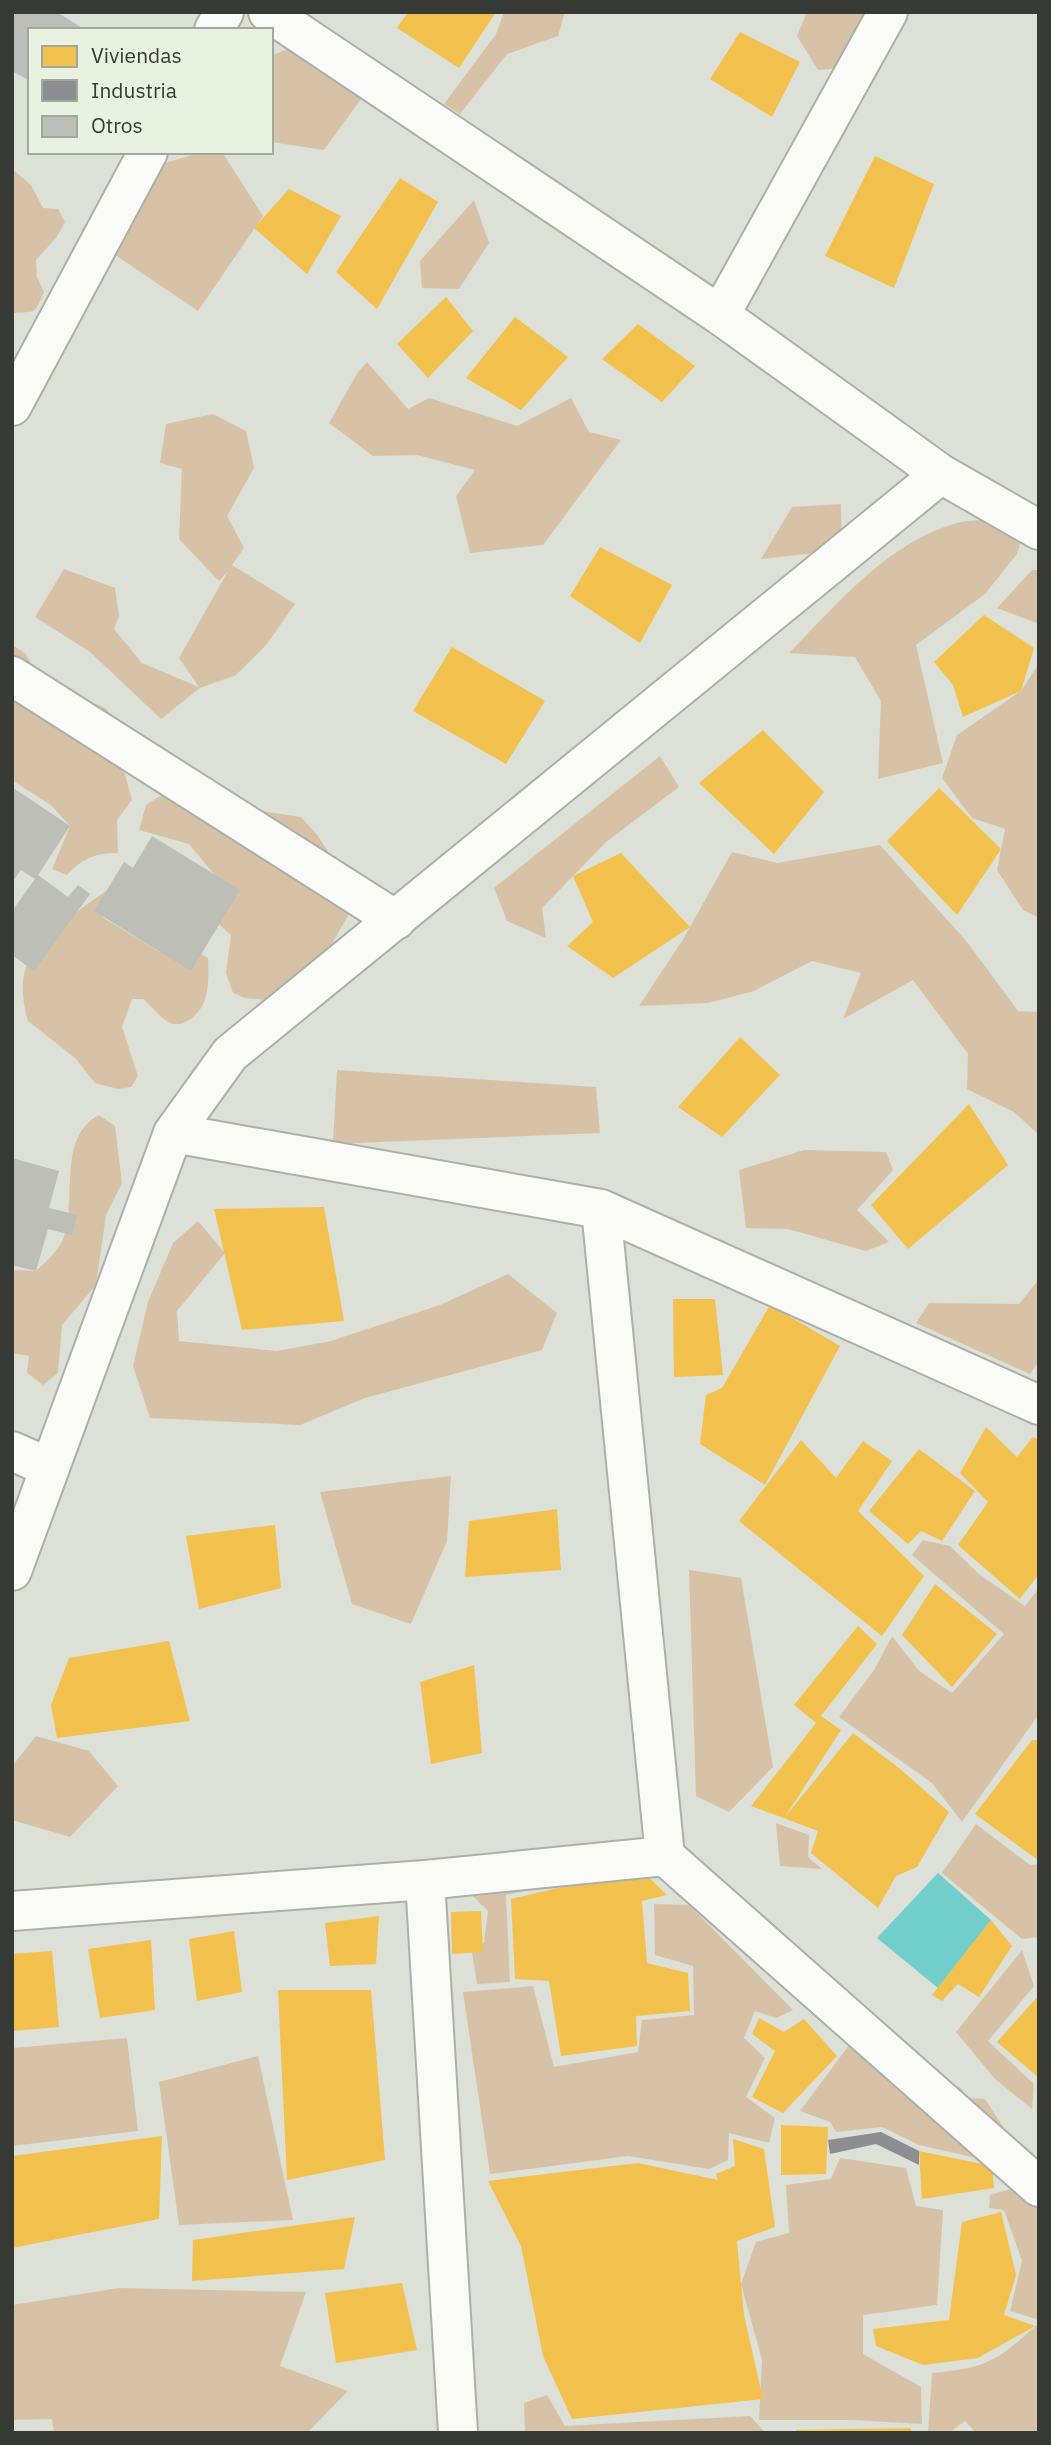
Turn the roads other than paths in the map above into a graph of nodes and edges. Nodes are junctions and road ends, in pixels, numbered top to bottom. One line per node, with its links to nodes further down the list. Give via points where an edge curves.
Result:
1 (224, 12): 4 (street)
2 (268, 12): 6 (street)
3 (888, 12): 6 (street)
4 (215, 28)
5 (148, 154): 7 (street)
6 (720, 315): 8 (street)
7 (12, 406)
8 (941, 474): 9 (street); 11 (street)
9 (1039, 530)
10 (12, 676): 11 (street)
11 (396, 920): 12 (street, via 230,1055)
12 (173, 1133): 13 (street); 16 (street)
13 (601, 1209): 14 (street); 18 (street)
14 (1039, 1405)
15 (12, 1451): 16 (street)
16 (50, 1468): 17 (street)
17 (12, 1571)
18 (665, 1856): 19 (street); 21 (street)
19 (425, 1880): 20 (street); 22 (street)
20 (12, 1911)
21 (1039, 2187)
22 (458, 2433)

